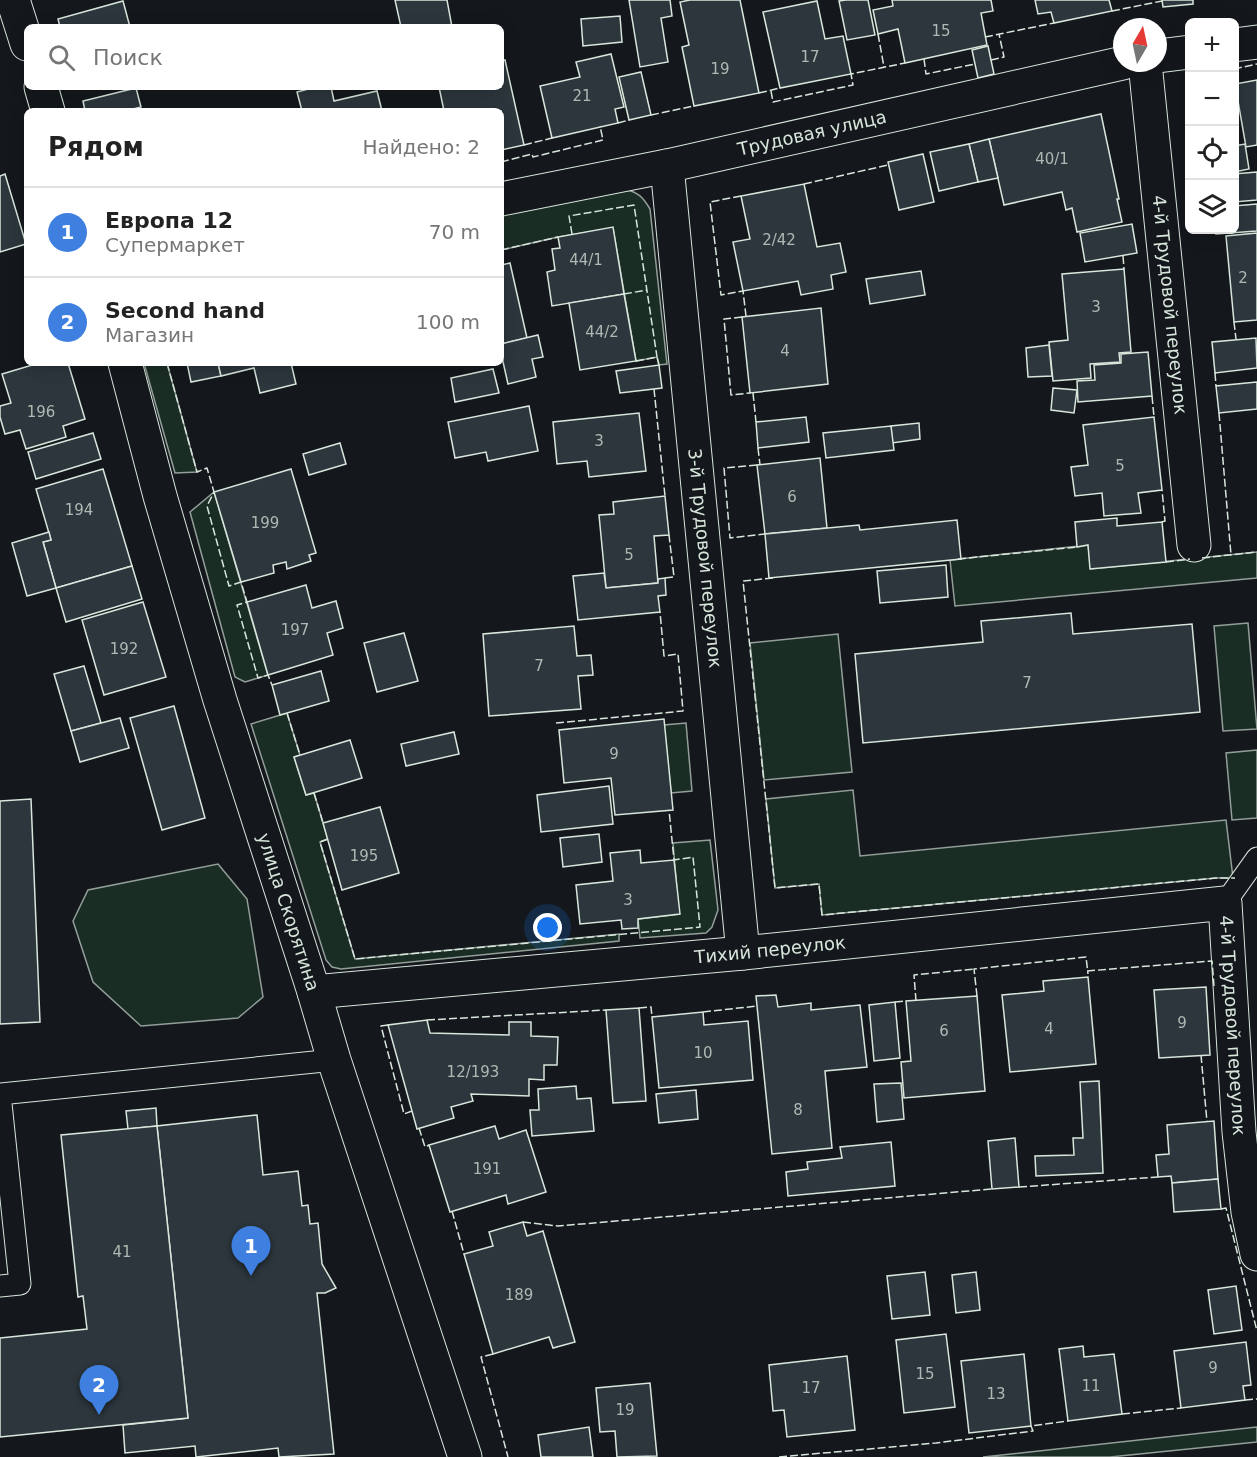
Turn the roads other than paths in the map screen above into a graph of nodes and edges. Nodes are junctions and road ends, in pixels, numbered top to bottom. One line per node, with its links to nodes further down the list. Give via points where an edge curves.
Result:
1 (13, 0): 2 (street)
2 (24, 35)
3 (1257, 42): 4 (street)
4 (1239, 44)
5 (1185, 53): 6 (street)
6 (1167, 55)
7 (1113, 65): 11 (street, Трудовая улица)
8 (1146, 72): 14 (street, 4-й Трудовой переулок)
9 (42, 90): 10 (street)
10 (47, 108)
11 (667, 166): 12 (street, Трудовая улица); 17 (street, 3-й Трудовой переулок)
12 (504, 198)
13 (126, 366): 18 (street, улица Скорятина, via 220,700)
14 (1194, 545)
15 (1257, 858): 16 (lane)
16 (1225, 903): 17 (street, Тихий переулок); 21 (street, 4-й Трудовой переулок, via 1239,1132)
17 (743, 953): 18 (street, Тихий переулок)
18 (314, 992): 19 (street, улица Скорятина)
19 (334, 1060): 20 (lane); 23 (street, улица Скорятина)
20 (0, 1094): 22 (lane, via 20,1284)
21 (1257, 1254)
22 (0, 1286)
23 (465, 1457)

